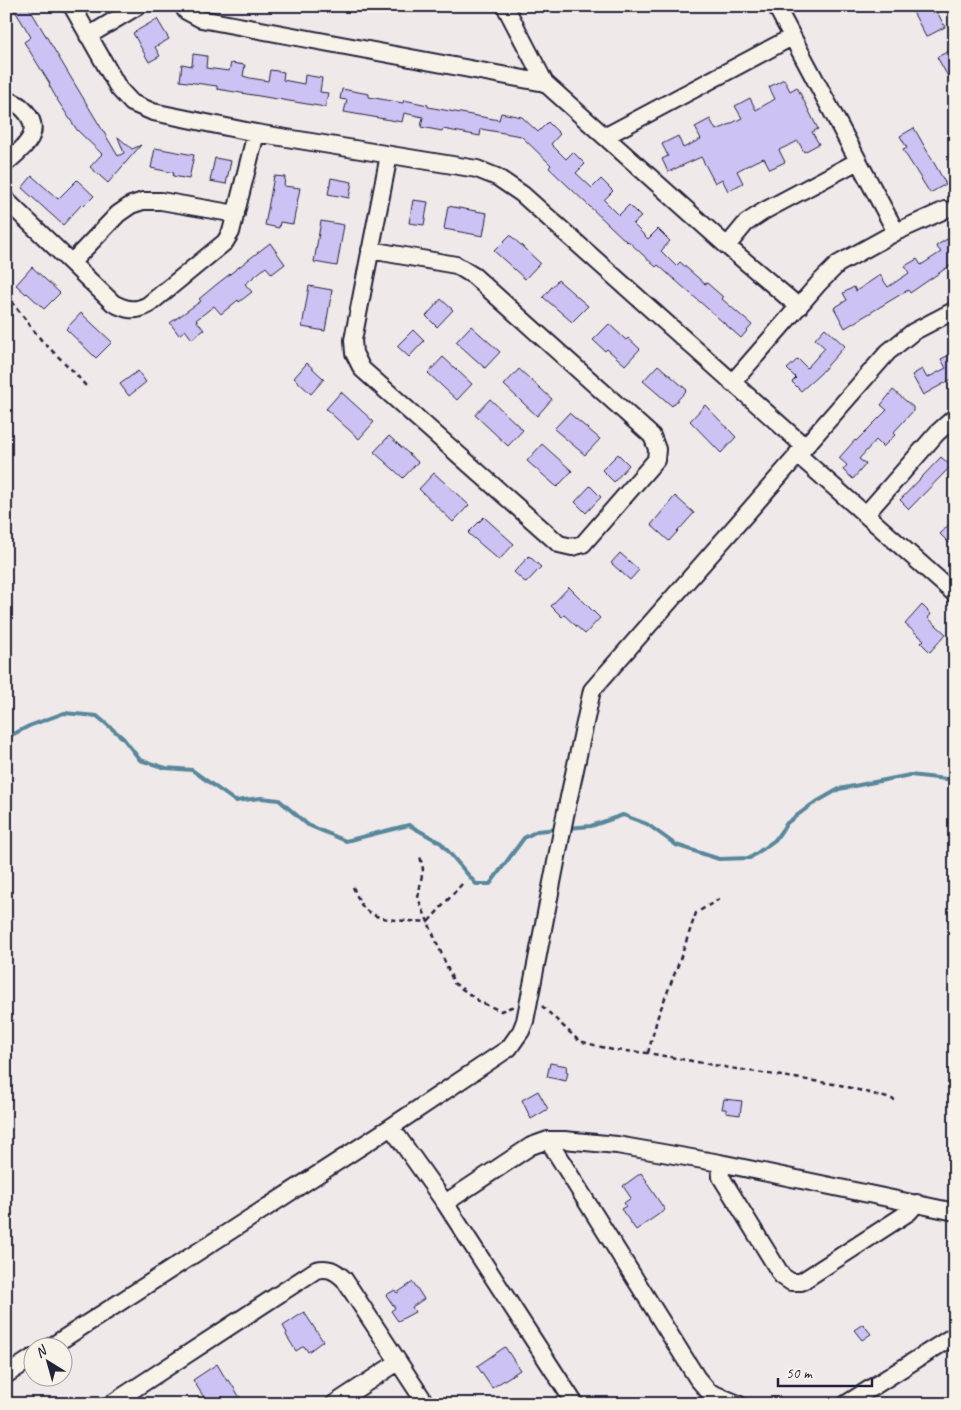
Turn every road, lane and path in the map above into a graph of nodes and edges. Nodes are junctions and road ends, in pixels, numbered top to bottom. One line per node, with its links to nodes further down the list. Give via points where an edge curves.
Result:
1 (72, 6): 6 (street)
2 (138, 6): 6 (street)
3 (183, 6): 8 (street, via 201,19)
4 (505, 6): 8 (street)
5 (776, 6): 7 (street)
6 (88, 36): 10 (street, via 119,89 132,103 153,112)
7 (792, 37): 11 (street); 13 (street)
8 (545, 83): 11 (street)
9 (6, 101): 14 (street, via 20,105 34,128 31,138)
10 (256, 133): 12 (street); 17 (street)
11 (606, 136): 19 (street)
12 (388, 155): 20 (street); 25 (street, via 476,169 497,177 522,194)
13 (858, 161): 18 (street); 19 (street, via 764,211 746,223)
14 (6, 163)
15 (6, 200): 21 (street)
16 (945, 210): 18 (street)
17 (236, 214): 21 (street, via 143,201 118,214); 21 (street, via 225,242 139,310 126,310 114,303)
18 (896, 232): 23 (street, via 838,264)
19 (727, 246): 23 (street)
20 (370, 250): 20 (street, via 353,340 354,354 362,369 559,544 572,547 583,544 656,460 658,449 652,436 474,276 456,265)
21 (72, 262)
22 (6, 294): 26 (path, via 42,341)
23 (799, 307): 25 (street)
24 (955, 310): 28 (street, via 914,332 893,348)
25 (732, 383): 28 (street)
26 (86, 386)
27 (953, 420): 29 (street, via 937,433)
28 (801, 450): 29 (street); 36 (street, via 592,690)
29 (866, 514): 30 (street)
30 (955, 594)
31 (420, 856): 35 (path, via 423,869 418,898)
32 (462, 884): 35 (path)
33 (353, 887): 35 (path, via 364,908 375,915 396,921)
34 (721, 898): 37 (path, via 696,913)
35 (428, 922): 36 (path, via 454,983 480,1002 502,1011)
36 (529, 1000): 37 (path, via 545,1008 580,1041 612,1050); 39 (street, via 521,1031 509,1048)
37 (648, 1052): 38 (path, via 840,1086)
38 (895, 1100)
39 (391, 1127): 42 (street); 46 (street)
40 (548, 1140): 41 (street, via 617,1145); 42 (street, via 531,1146); 54 (street, via 697,1378 709,1392)
41 (720, 1163): 43 (street); 43 (street, via 721,1177 782,1276 791,1282 801,1282 909,1212)
42 (445, 1203): 53 (street)
43 (917, 1203): 44 (street)
44 (955, 1212)
45 (955, 1335): 55 (street)
46 (64, 1338)
47 (398, 1362): 50 (street, via 344,1279 336,1271 326,1268 316,1270); 51 (street); 52 (street)
48 (22, 1365): 49 (street)
49 (6, 1375)
50 (111, 1404)
51 (334, 1404)
52 (426, 1404)
53 (575, 1404)
54 (738, 1404)
55 (846, 1404)

